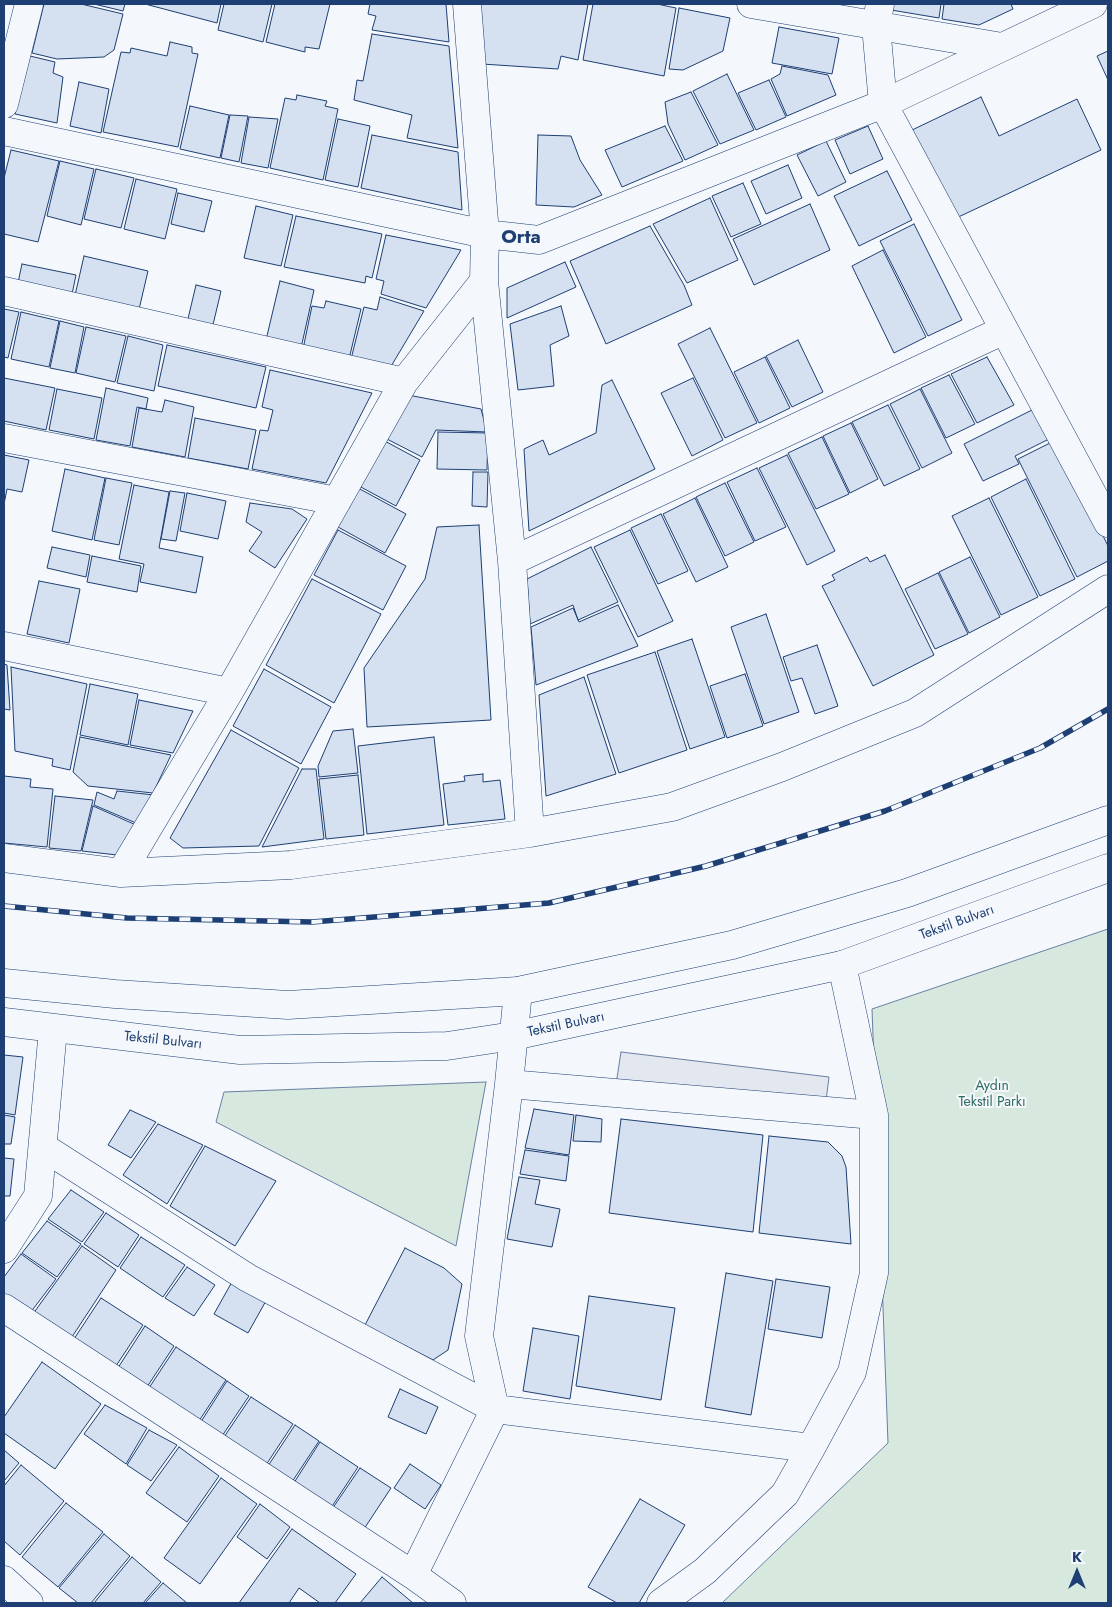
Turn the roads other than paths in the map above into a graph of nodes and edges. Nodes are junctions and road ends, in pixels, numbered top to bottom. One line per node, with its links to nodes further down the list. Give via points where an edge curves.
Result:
1 (29, 4): 7 (street)
2 (467, 4): 10 (street)
3 (751, 4): 5 (street)
4 (1093, 4): 6 (street)
5 (878, 15): 6 (street); 8 (street)
6 (1002, 47): 8 (street)
7 (4, 104)
8 (883, 104): 10 (street, via 539,240); 13 (street)
9 (4, 131): 10 (street)
10 (484, 234): 11 (street)
11 (484, 281): 14 (street); 18 (street)
12 (4, 291): 14 (street)
13 (1004, 330): 17 (street); 18 (street)
14 (404, 382): 16 (street)
15 (4, 438): 16 (street)
16 (337, 501): 21 (street)
17 (1108, 523)
18 (512, 561): 23 (street)
19 (1108, 589): 23 (street, via 915,713 672,807)
20 (4, 646): 21 (street)
21 (229, 692): 26 (street)
22 (1108, 820): 29 (street, via 907,893 732,945)
23 (530, 833): 26 (street, via 291,866)
24 (4, 858): 26 (street)
25 (1108, 868): 27 (street, Tekstil Bulvarı)
26 (121, 873)
27 (842, 965): 32 (street, Tekstil Bulvarı); 34 (street)
28 (4, 983): 29 (street, via 288,1005)
29 (518, 991): 32 (street)
30 (4, 1022): 31 (street, Tekstil Bulvarı)
31 (53, 1029): 32 (street, Tekstil Bulvarı, via 240,1050 447,1046); 35 (street)
32 (513, 1036): 33 (street)
33 (509, 1084): 34 (street); 38 (street, via 479,1336)
34 (874, 1115): 39 (street, via 874,1273 852,1372)
35 (43, 1147): 36 (street, via 38,1196); 38 (street, via 248,1278)
36 (4, 1249)
37 (4, 1308): 40 (street)
38 (495, 1409): 39 (street); 40 (street)
39 (811, 1448): 44 (street, via 785,1494 705,1571)
40 (413, 1575): 43 (street)
41 (4, 1580): 42 (street)
42 (29, 1603)
43 (452, 1603)
44 (661, 1603)

